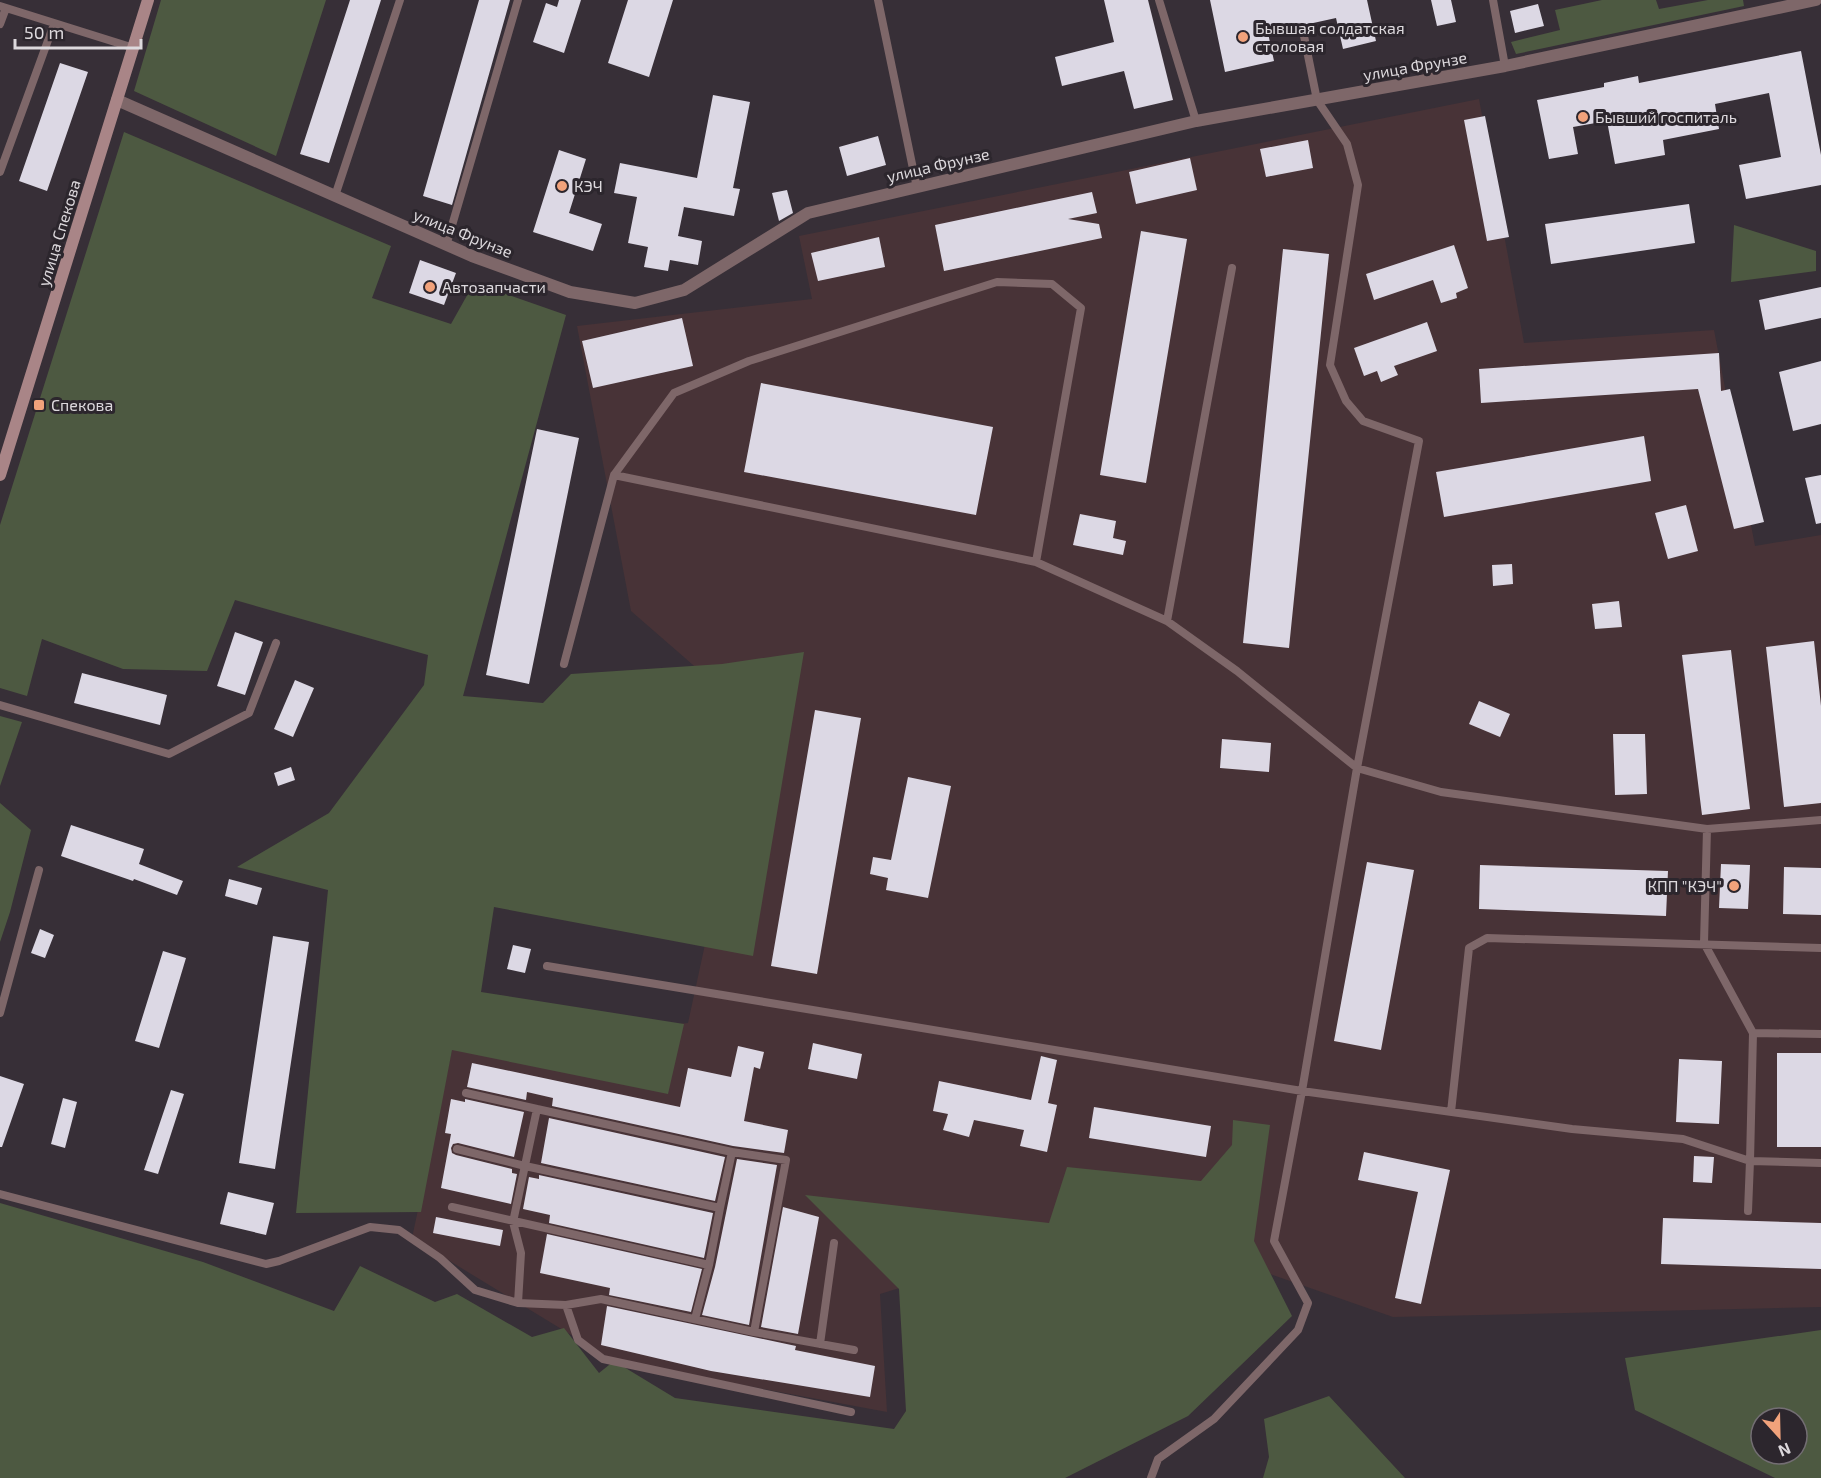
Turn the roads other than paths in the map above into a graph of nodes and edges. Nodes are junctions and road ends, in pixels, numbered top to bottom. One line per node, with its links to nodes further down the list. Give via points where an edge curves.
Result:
1 (148, 0): 13 (main road, улица Спекова)
2 (400, 0): 20 (lane)
3 (518, 0): 21 (lane)
4 (878, 0): 19 (lane)
5 (1159, 0): 17 (lane)
6 (1493, 0): 14 (lane)
7 (1816, 0): 8 (street, улица Фрунзе)
8 (1779, 4): 14 (street, улица Фрунзе)
9 (3, 7): 10 (lane); 11 (lane)
10 (0, 24)
11 (54, 24): 13 (lane); 18 (lane)
12 (1303, 31): 16 (lane)
13 (134, 48): 15 (main road, улица Спекова)
14 (1505, 66): 16 (street, улица Фрунзе)
15 (117, 100): 20 (street, улица Фрунзе); 24 (main road, улица Спекова)
16 (1317, 100): 17 (street, улица Фрунзе); 30 (lane, via 1347,144 1358,185 1330,365 1346,401 1363,421 1419,441)
17 (1196, 121): 19 (street, улица Фрунзе)
18 (0, 172)
19 (916, 188): 21 (street, улица Фрунзе, via 808,213 684,290 635,303 570,292)
20 (335, 196): 21 (street, улица Фрунзе)
21 (446, 246)
22 (1232, 268): 26 (lane)
23 (614, 475): 25 (lane); 25 (lane, via 674,393 749,361 997,282 1052,284 1081,308); 28 (lane)
24 (0, 476)
25 (1036, 562): 26 (lane)
26 (1167, 621): 30 (lane, via 1237,671)
27 (276, 643): 29 (lane, via 249,713 169,754)
28 (564, 664)
29 (0, 705)
30 (1356, 768): 32 (lane, via 1441,792); 40 (lane)
31 (1821, 820): 32 (lane)
32 (1707, 829): 34 (lane)
33 (39, 870): 37 (lane)
34 (1704, 943): 35 (lane); 38 (lane); 43 (lane, via 1487,938 1469,948)
35 (1821, 948)
36 (547, 966): 40 (lane)
37 (0, 1013)
38 (1753, 1033): 39 (lane); 46 (lane)
39 (1821, 1034)
40 (1302, 1091): 43 (lane); 63 (lane, via 1274,1241 1308,1304 1298,1330 1214,1419 1158,1459)
41 (466, 1093): 42 (lane)
42 (537, 1109): 45 (lane); 48 (lane)
43 (1451, 1112): 46 (lane, via 1683,1139)
44 (457, 1149): 48 (lane)
45 (732, 1152): 51 (lane); 59 (lane, via 786,1160)
46 (1750, 1161): 47 (lane); 52 (lane)
47 (1821, 1162)
48 (525, 1166): 51 (lane); 53 (lane)
49 (0, 1194): 56 (lane, via 266,1264 370,1227 399,1230 440,1258 475,1290)
50 (452, 1207): 53 (lane)
51 (720, 1208): 55 (lane)
52 (1749, 1211)
53 (513, 1222): 55 (lane); 56 (lane, via 521,1253)
54 (834, 1243): 60 (lane)
55 (709, 1265): 58 (lane)
56 (518, 1303): 57 (lane)
57 (566, 1305): 58 (lane, via 601,1299); 62 (lane, via 578,1340 603,1359)
58 (695, 1319): 59 (lane)
59 (754, 1332): 60 (lane)
60 (820, 1344): 61 (lane)
61 (854, 1350)
62 (851, 1412)
63 (1151, 1478)

